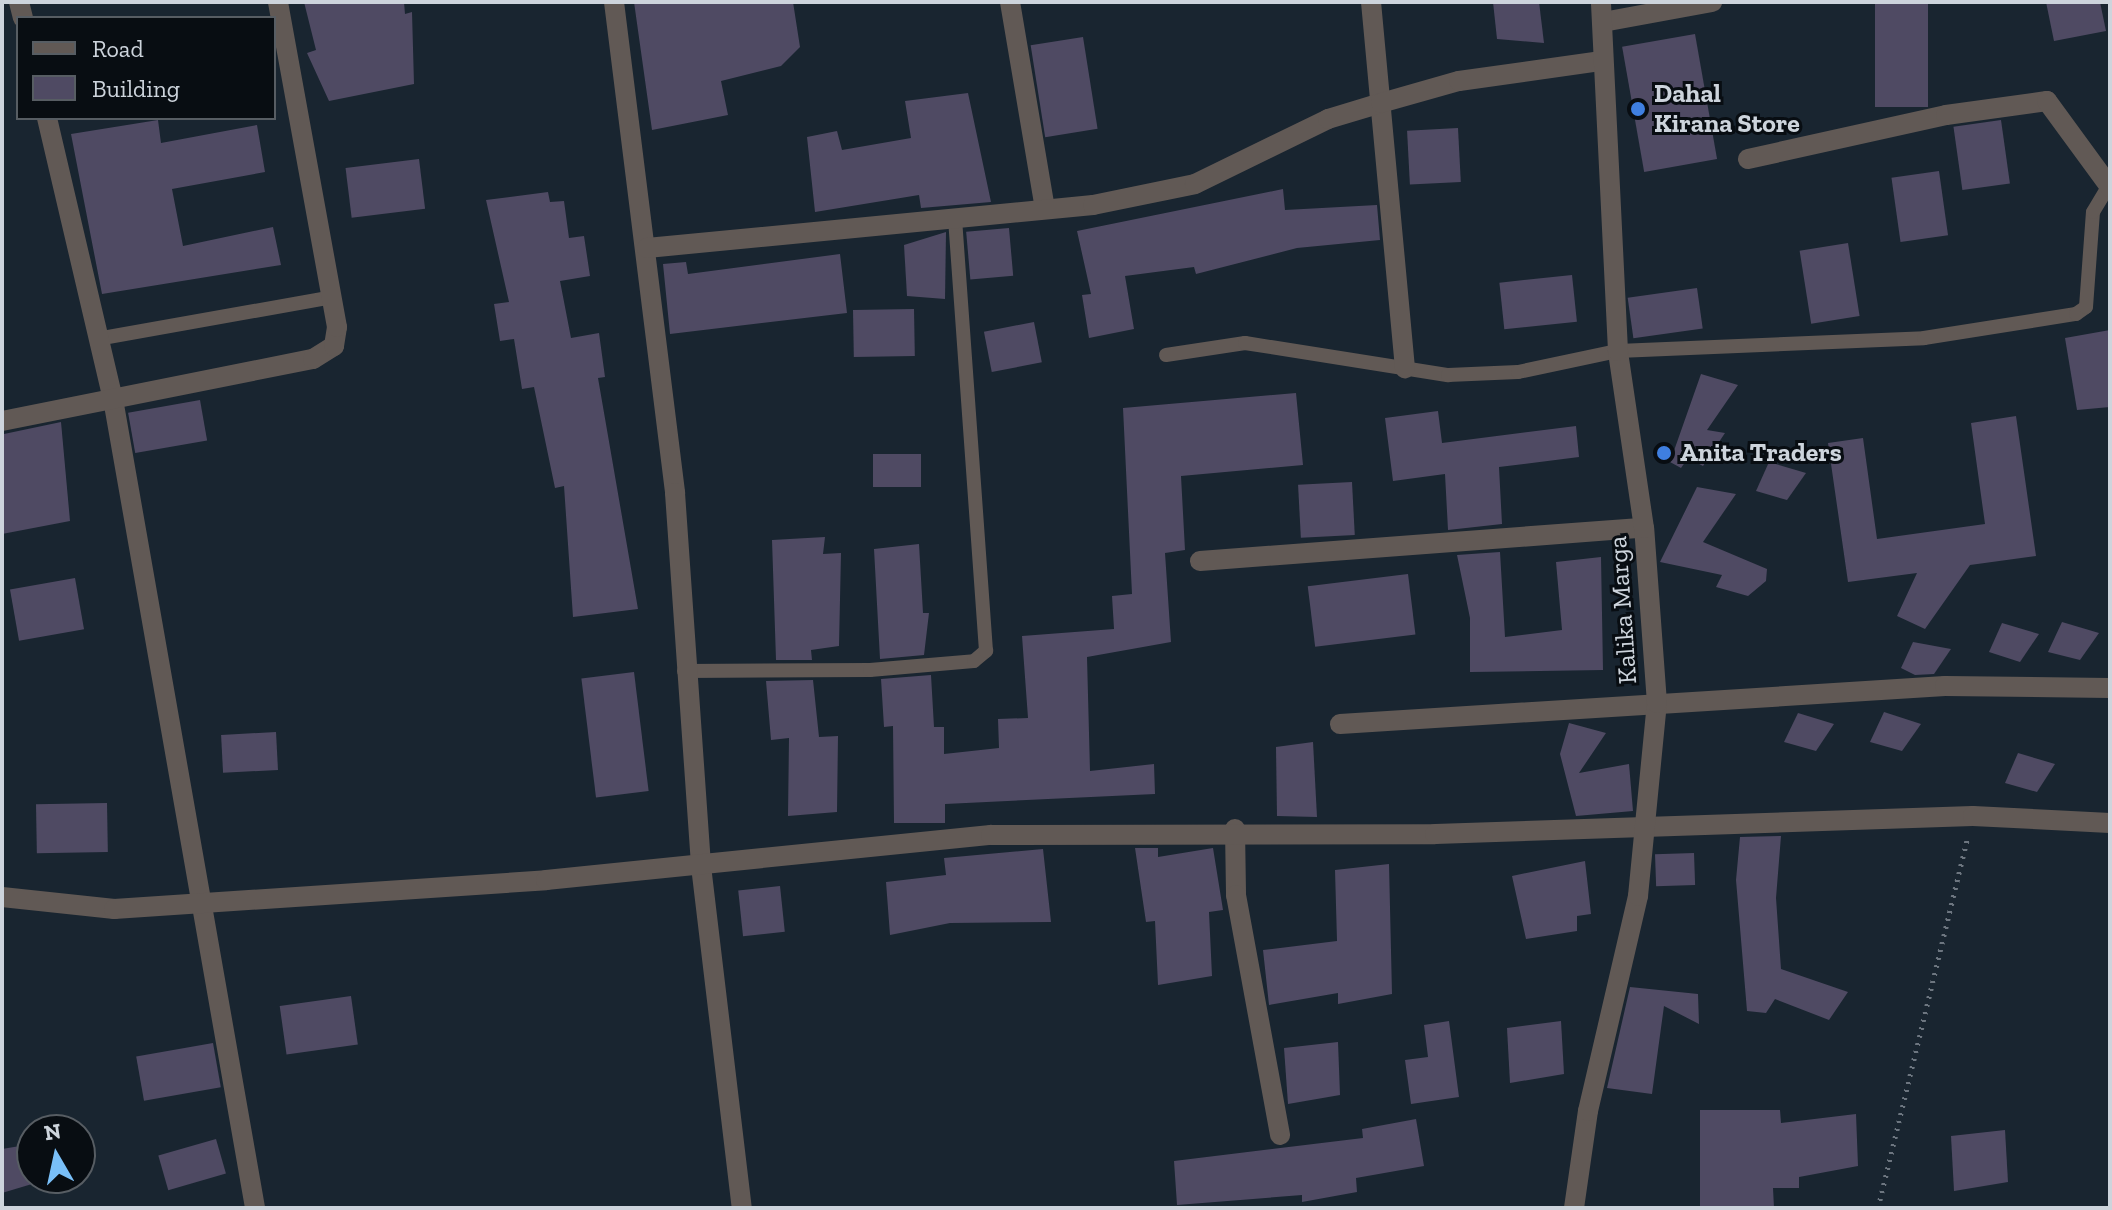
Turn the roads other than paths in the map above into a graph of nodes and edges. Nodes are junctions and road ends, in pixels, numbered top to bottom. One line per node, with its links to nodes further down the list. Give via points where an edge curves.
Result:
1 (278, 2): 8 (street)
2 (614, 2): 15 (street)
3 (1010, 2): 13 (street)
4 (1371, 2): 9 (street)
5 (1712, 2): 6 (street)
6 (1602, 12): 7 (street, Kalika Marga)
7 (1602, 61): 9 (street, via 1459,81); 18 (street, Kalika Marga)
8 (282, 68): 16 (street)
9 (1381, 103): 13 (street, via 1328,119 1195,184); 20 (street)
10 (47, 120): 17 (street)
11 (1748, 159): 12 (street, via 1946,115 2047,101)
12 (2109, 187): 18 (lane, via 2093,212 2086,307 2076,314 1924,338)
13 (1045, 209): 14 (street)
14 (955, 221): 15 (street); 25 (lane, via 986,651 974,661 870,670)
15 (647, 248): 25 (street, via 675,493)
16 (332, 297): 17 (lane); 21 (street, via 334,346 313,359)
17 (97, 339): 21 (street)
18 (1618, 351): 20 (lane, via 1518,372); 23 (street, Kalika Marga)
19 (1166, 355): 20 (lane, via 1245,343)
20 (1405, 368)
21 (113, 399): 22 (street); 34 (street)
22 (2, 421)
23 (1644, 528): 24 (street); 27 (street, Kalika Marga)
24 (1200, 561)
25 (684, 671): 32 (street)
26 (2110, 688): 27 (street, via 1945,686)
27 (1657, 703): 28 (street); 30 (street, Kalika Marga)
28 (1340, 724)
29 (2110, 823): 30 (street, via 1973,816)
30 (1646, 826): 31 (street, via 1435,834); 38 (street, Kalika Marga, via 1638,896 1588,1111)
31 (1235, 829): 32 (street, via 991,835); 35 (street, via 1236,895)
32 (701, 866): 34 (street); 37 (street)
33 (2, 897): 34 (street, via 114,909)
34 (199, 901): 36 (street)
35 (1280, 1135)
36 (255, 1208)
37 (742, 1208)
38 (1574, 1208)

